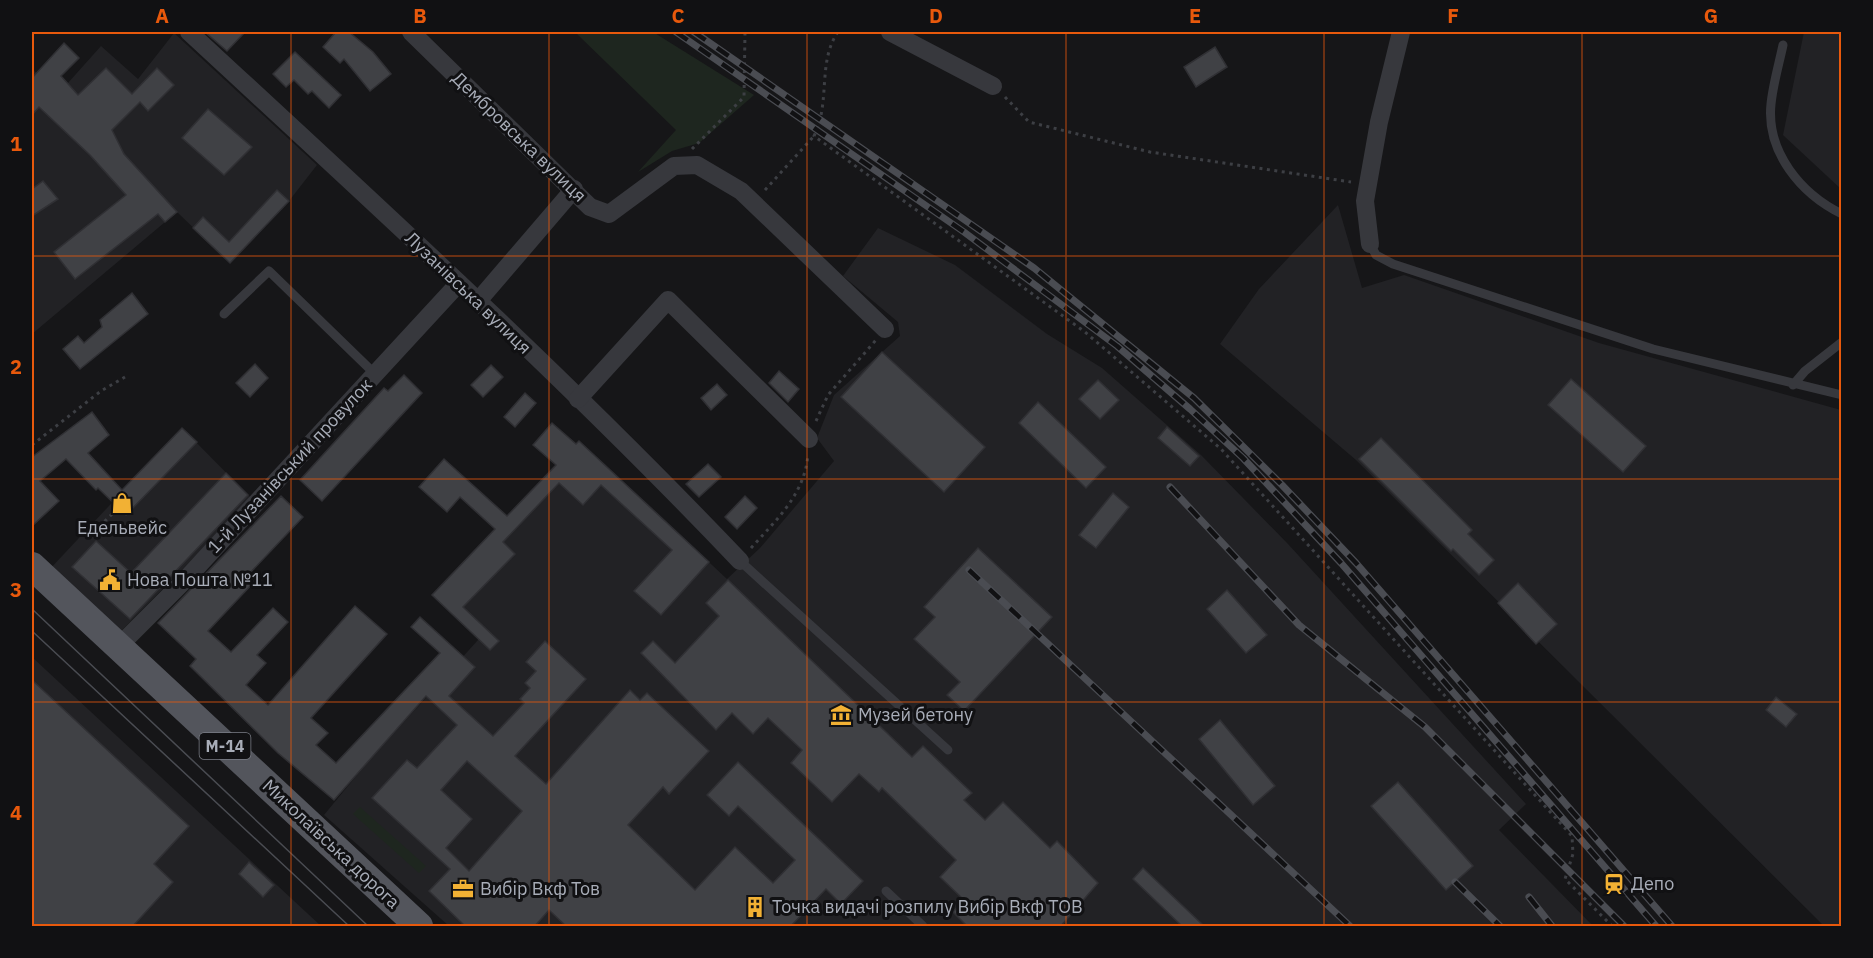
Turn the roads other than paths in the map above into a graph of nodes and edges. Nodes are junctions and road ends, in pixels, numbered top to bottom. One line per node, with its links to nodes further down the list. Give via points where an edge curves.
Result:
1 (189, 32): 10 (street, Лузанівська вулиця)
2 (411, 32): 7 (street, Дембровська вулиця)
3 (890, 32): 6 (street)
4 (1401, 32): 9 (street, via 1365,201)
5 (1783, 45): 8 (lane, via 1771,105 1772,130 1779,151 1789,172)
6 (993, 86)
7 (574, 189): 11 (street); 13 (street, Дембровська вулиця, via 590,207 609,214 674,166 697,165 741,191)
8 (1842, 214)
9 (1370, 244): 16 (lane, via 1377,255 1393,264 1653,349)
10 (459, 283): 11 (street, Лузанівська вулиця); 15 (street, 1-й Лузанівський провулок)
11 (478, 301): 18 (street, Лузанівська вулиця)
12 (224, 314): 15 (lane, via 269,271)
13 (885, 329)
14 (1842, 342): 16 (lane)
15 (375, 374): 22 (street, 1-й Лузанівський провулок)
16 (1793, 385): 17 (lane)
17 (1842, 395)
18 (578, 399): 19 (street, via 668,300); 20 (street, Лузанівська вулиця)
19 (810, 439)
20 (741, 561): 23 (lane)
21 (32, 566): 22 (main road, Миколаївська дорога / М-14)
22 (118, 647): 25 (main road, Миколаївська дорога / М-14)
23 (948, 750)
24 (886, 891): 26 (lane)
25 (419, 927)
26 (923, 927)

